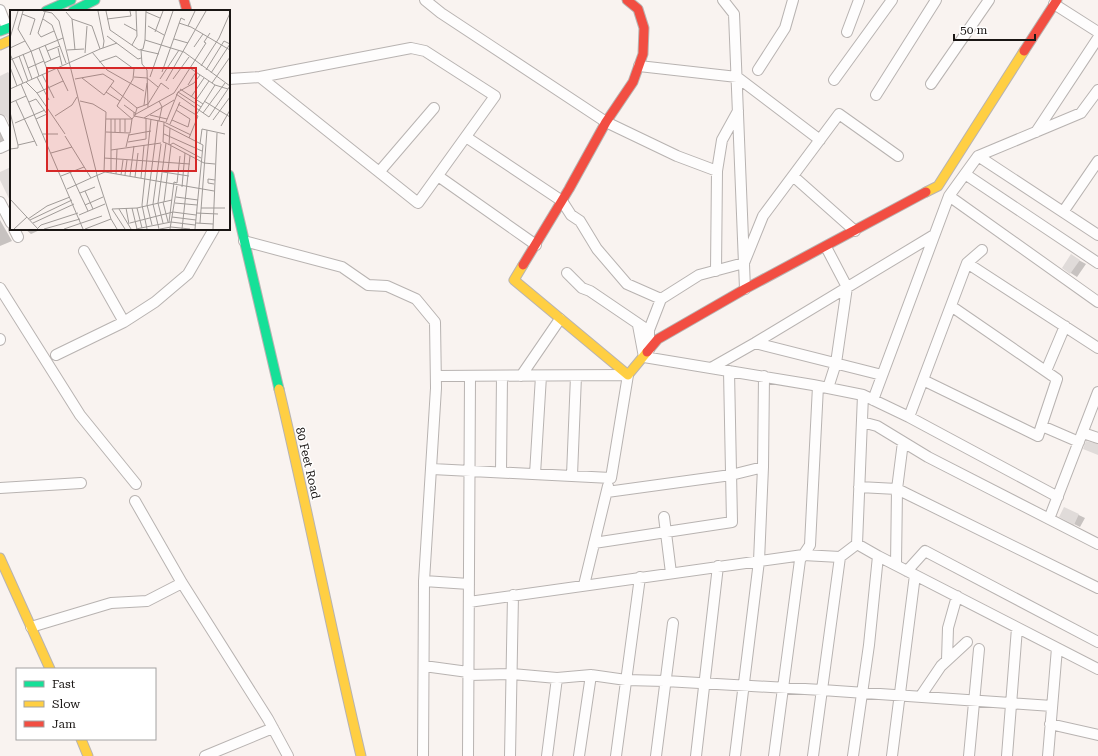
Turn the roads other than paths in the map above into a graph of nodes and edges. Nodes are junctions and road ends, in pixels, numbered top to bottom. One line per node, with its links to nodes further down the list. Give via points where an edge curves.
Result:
1 (71, 0): 14 (street); 15 (street)
2 (95, 0): 16 (street)
3 (184, 0): 17 (street)
4 (425, 0): 36 (street, via 440,13)
5 (627, 0): 24 (street, via 638,10 644,28 643,54)
6 (723, 0): 27 (street, via 734,14)
7 (793, 0): 25 (street, via 785,28)
8 (859, 0): 19 (street)
9 (892, 0): 29 (street)
10 (936, 0): 32 (street)
11 (988, 0): 30 (street)
12 (1056, 2): 20 (street); 58 (street, via 938,186)
13 (0, 10): 18 (street)
14 (48, 10)
15 (75, 10)
16 (77, 10)
17 (187, 10)
18 (6, 29)
19 (847, 32)
20 (1098, 32)
21 (1098, 38): 37 (street)
22 (10, 40): 23 (street)
23 (0, 45)
24 (638, 66): 27 (street); 36 (street, via 633,82)
25 (758, 70)
26 (260, 77): 28 (street); 38 (street, via 411,48 425,51 495,96); 46 (street)
27 (737, 77): 34 (street); 39 (street)
28 (230, 79)
29 (834, 80)
30 (931, 84)
31 (1098, 90): 37 (street, via 1081,113)
32 (876, 95)
33 (434, 108): 46 (street)
34 (738, 111): 47 (street, via 722,140); 67 (street)
35 (0, 120): 40 (street)
36 (606, 122): 47 (street, via 677,156); 53 (street)
37 (1036, 132): 44 (street)
38 (466, 137): 49 (street); 53 (street)
39 (820, 140): 43 (street, via 839,114); 50 (street)
40 (10, 141)
41 (10, 143): 42 (street)
42 (0, 148)
43 (898, 156)
44 (978, 156): 48 (street); 55 (street)
45 (1098, 161): 55 (street)
46 (380, 171): 49 (street, via 418,203)
47 (717, 171): 69 (street)
48 (965, 174): 52 (street); 66 (street)
49 (438, 176): 62 (street)
50 (793, 176): 58 (street); 67 (street, via 763,216)
51 (230, 183): 61 (street, 80 Feet Road)
52 (949, 196): 60 (street); 75 (street)
53 (562, 201): 62 (street); 74 (street, via 580,221 597,249 627,284)
54 (0, 202): 56 (street)
55 (1063, 212): 59 (street)
56 (10, 221)
57 (213, 230): 78 (street, via 188,274 155,302)
58 (855, 231): 63 (street)
59 (1098, 234)
60 (934, 235): 72 (street); 91 (street)
61 (244, 241): 92 (street, via 342,266 368,285 387,286 416,300 435,322); 184 (street, 80 Feet Road, via 299,473 328,615)
62 (536, 245): 77 (street, via 514,280)
63 (826, 247): 72 (street); 73 (street)
64 (982, 250): 68 (street)
65 (84, 251): 78 (street)
66 (1098, 262)
67 (744, 263): 69 (street); 73 (street)
68 (967, 264): 76 (street); 80 (street)
69 (716, 271): 74 (street, via 699,276)
70 (567, 273): 79 (street, via 582,288 590,291)
71 (0, 288): 119 (street, via 80,415)
72 (847, 288): 82 (street); 86 (street)
73 (745, 290): 84 (street, via 658,339)
74 (661, 299): 81 (street)
75 (1098, 302)
76 (951, 306): 89 (street); 99 (street)
77 (560, 319): 90 (street); 94 (street)
78 (124, 322): 85 (street)
79 (638, 326): 81 (street); 84 (street)
80 (1065, 326): 83 (street); 89 (street)
81 (649, 330): 84 (street)
82 (755, 343): 86 (street); 87 (street)
83 (1097, 344)
84 (646, 353): 87 (street); 90 (street)
85 (56, 355)
86 (836, 363): 91 (street); 100 (street)
87 (710, 368): 88 (street)
88 (729, 371): 97 (street); 116 (street)
89 (1046, 371): 106 (street, via 1057,379)
90 (628, 375): 96 (street); 117 (street)
91 (882, 375): 103 (street)
92 (436, 376): 98 (street); 111 (street)
93 (502, 376): 94 (street); 98 (street); 113 (street)
94 (521, 376): 95 (street)
95 (541, 376): 96 (street); 114 (street)
96 (576, 376): 115 (street)
97 (764, 376): 100 (street); 110 (street)
98 (470, 377): 112 (street)
99 (923, 380): 104 (street); 106 (street, via 1038,436)
100 (823, 387): 102 (street); 132 (street, via 810,545)
101 (1098, 392): 107 (street)
102 (863, 395): 103 (street); 105 (street)
103 (873, 400): 104 (street)
104 (909, 416): 124 (street)
105 (862, 422): 109 (street, via 877,426); 120 (street)
106 (1042, 426): 107 (street)
107 (1081, 438): 108 (street); 124 (street)
108 (1098, 438)
109 (903, 442): 122 (street); 127 (street)
110 (763, 467): 116 (street); 136 (street)
111 (432, 469): 112 (street); 142 (street)
112 (470, 471): 113 (street); 144 (street)
113 (501, 472): 114 (street)
114 (535, 474): 115 (street)
115 (572, 475): 117 (street)
116 (731, 475): 123 (street); 128 (street, via 732,522)
117 (610, 478): 123 (street)
118 (81, 483): 121 (street)
119 (136, 484)
120 (859, 487): 122 (street); 130 (street)
121 (0, 488)
122 (898, 489): 137 (street); 146 (street)
123 (607, 492): 129 (street)
124 (1058, 497): 127 (street)
125 (135, 501): 143 (street)
126 (664, 517): 128 (street)
127 (1049, 519): 131 (street)
128 (666, 532): 129 (street); 139 (street)
129 (594, 543): 145 (street)
130 (857, 544): 133 (street); 134 (street)
131 (1098, 544)
132 (803, 555): 134 (street); 136 (street); 169 (street, via 800,560)
133 (878, 556): 137 (street); 171 (street)
134 (840, 557): 170 (street)
135 (0, 558): 151 (street)
136 (759, 561): 138 (street); 168 (street)
137 (896, 565): 140 (street)
138 (718, 566): 139 (street); 167 (street)
139 (671, 573): 141 (street)
140 (911, 573): 148 (street); 154 (street, via 925,551); 172 (street)
141 (640, 577): 145 (street); 165 (street)
142 (424, 580): 144 (street); 158 (street)
143 (182, 583): 151 (street, via 147,601 112,604); 178 (street)
144 (469, 584): 149 (street)
145 (584, 585): 147 (street)
146 (1098, 588)
147 (513, 595): 149 (street); 161 (street)
148 (957, 596): 152 (street); 157 (street, via 948,628)
149 (469, 602): 162 (street)
150 (672, 623): 166 (street)
151 (31, 627): 159 (street)
152 (1017, 628): 155 (street); 175 (street)
153 (967, 642): 157 (street)
154 (1098, 642)
155 (1057, 648): 160 (street); 176 (street)
156 (979, 649): 174 (street)
157 (947, 660): 173 (street)
158 (424, 666): 162 (street, via 468,672); 185 (street)
159 (50, 668)
160 (1098, 669)
161 (512, 674): 162 (street); 164 (street); 187 (street)
162 (469, 675): 186 (street)
163 (591, 675): 164 (street); 165 (street); 189 (street)
164 (557, 678): 188 (street)
165 (626, 680): 166 (street); 190 (street)
166 (666, 681): 167 (street); 191 (street)
167 (704, 683): 168 (street); 192 (street)
168 (743, 686): 169 (street); 193 (street)
169 (783, 688): 170 (street); 194 (street)
170 (822, 690): 171 (street); 195 (street)
171 (862, 692): 172 (street); 196 (street)
172 (899, 695): 173 (street); 197 (street)
173 (920, 697): 174 (street)
174 (974, 701): 175 (street); 198 (street)
175 (1011, 704): 176 (street); 199 (street)
176 (1052, 706): 177 (street)
177 (1050, 724): 179 (street); 200 (street)
178 (273, 728): 182 (street); 183 (street)
179 (1098, 735)
180 (81, 740): 181 (street)
181 (88, 756)
182 (205, 756)
183 (288, 756)
184 (361, 756)
185 (423, 756)
186 (468, 756)
187 (510, 756)
188 (547, 756)
189 (579, 756)
190 (616, 756)
191 (656, 756)
192 (696, 756)
193 (735, 756)
194 (774, 756)
195 (814, 756)
196 (853, 756)
197 (892, 756)
198 (969, 756)
199 (1007, 756)
200 (1048, 756)

